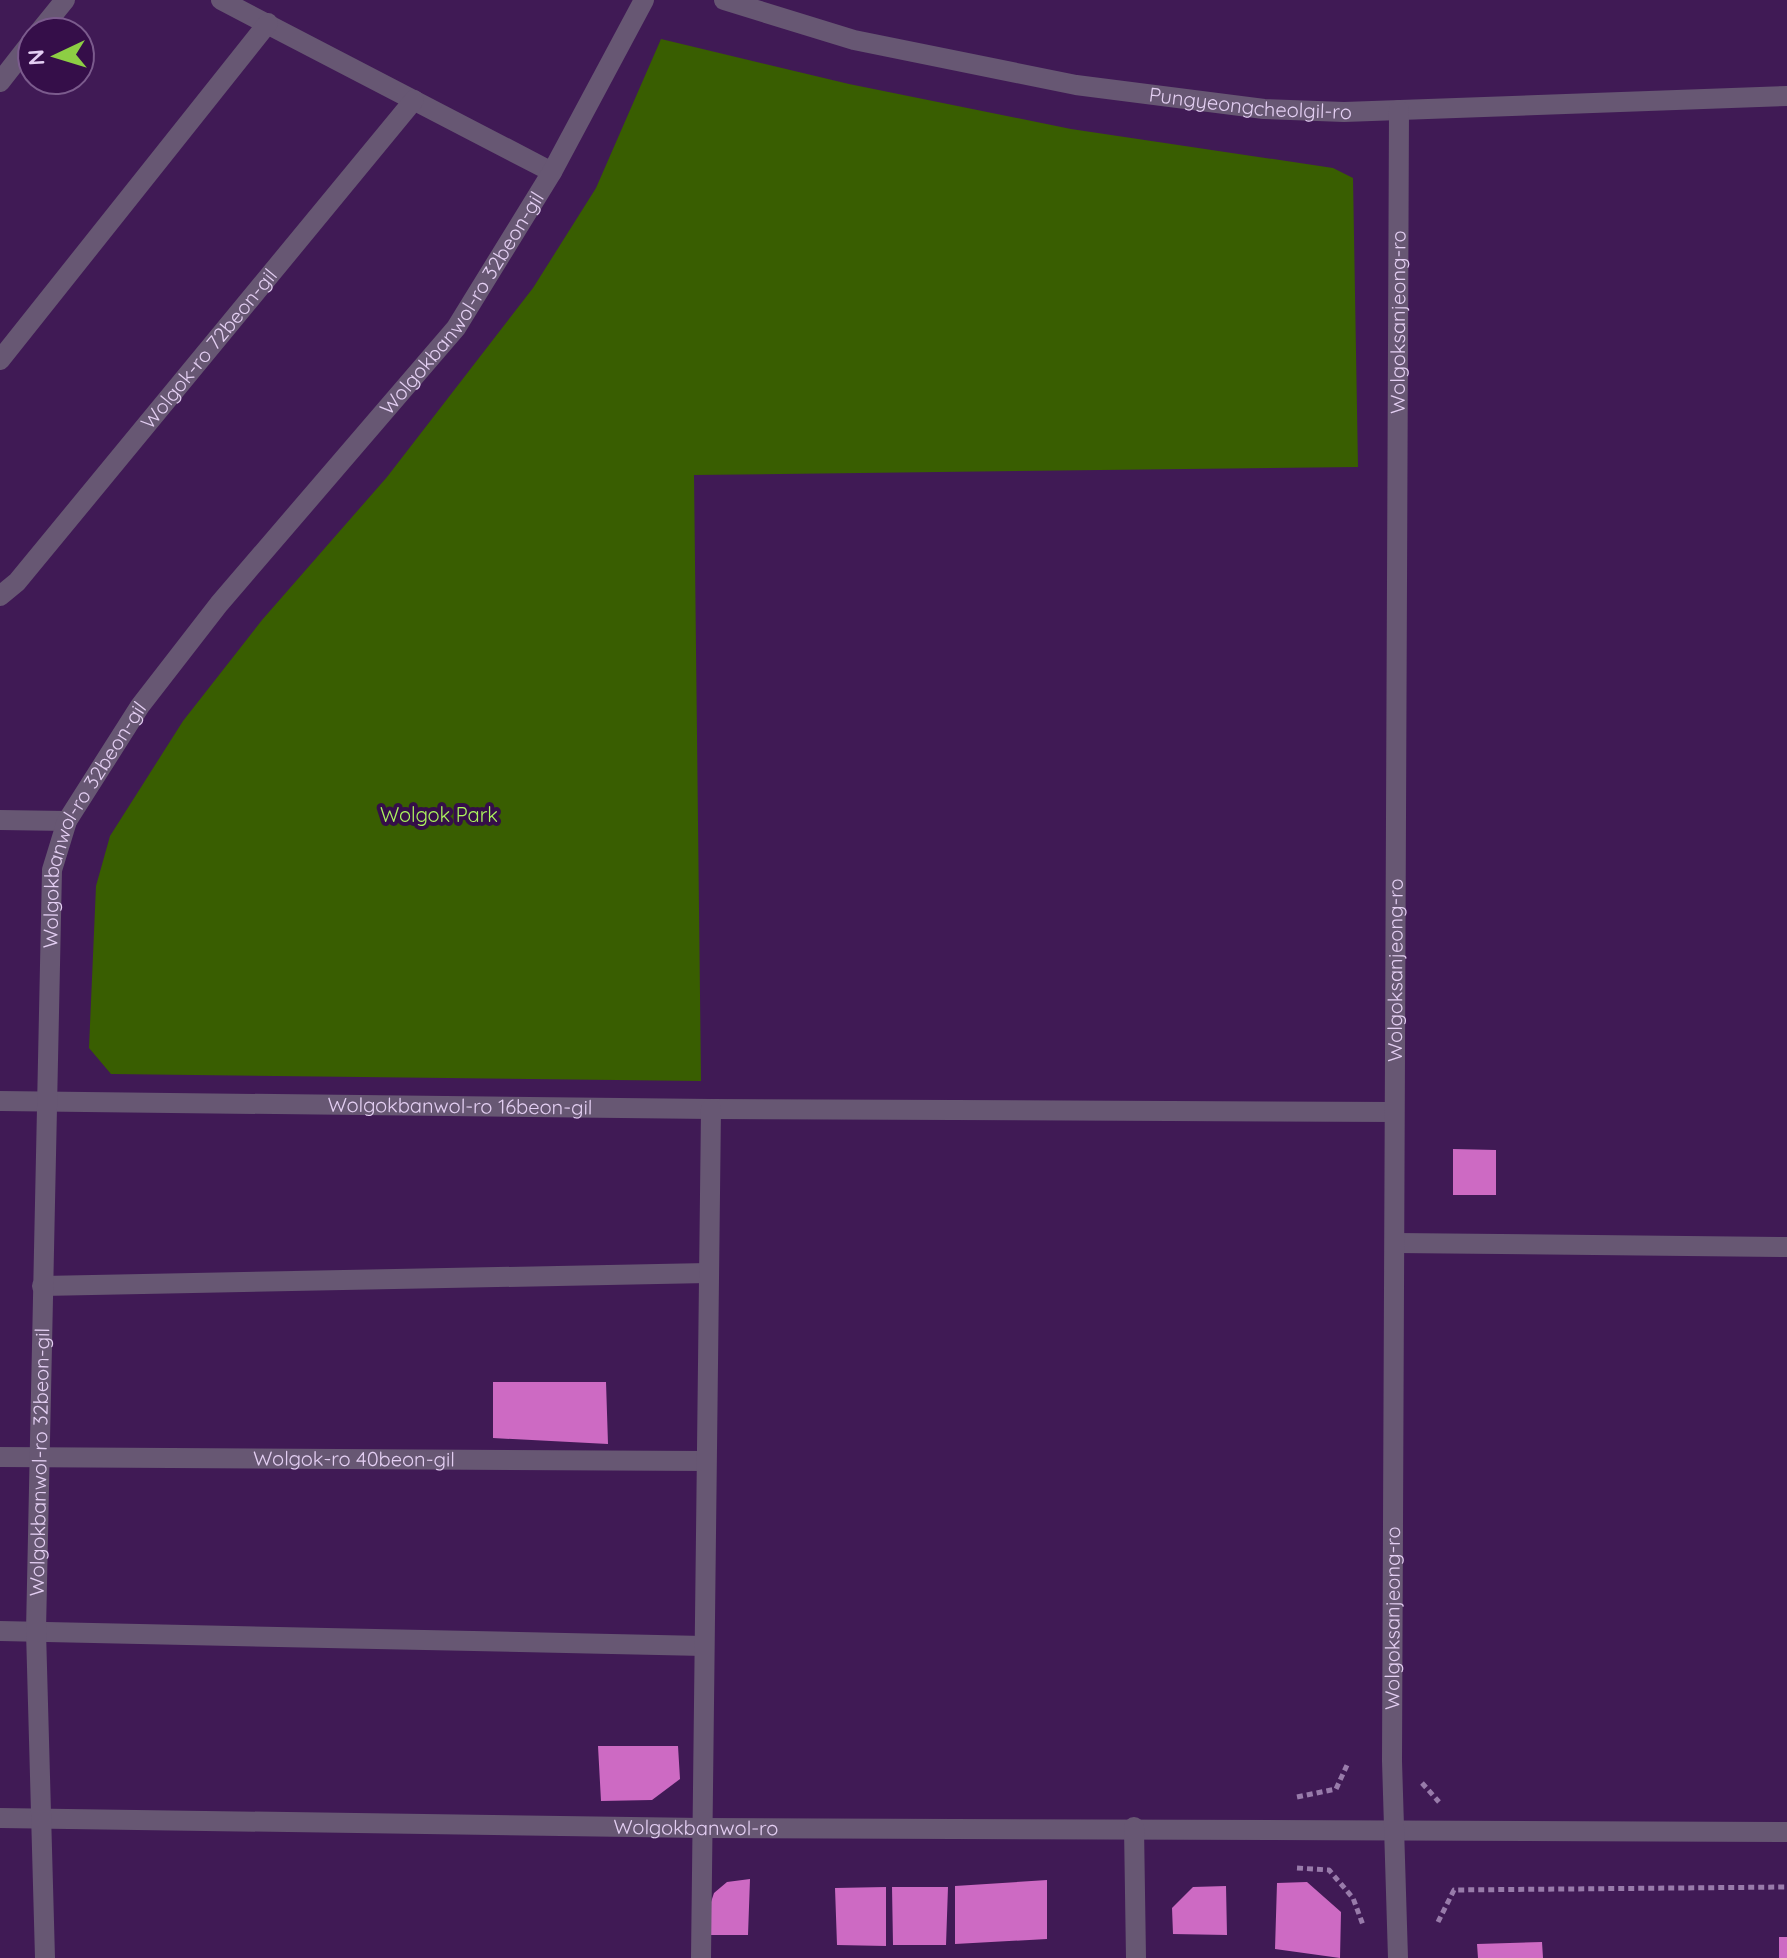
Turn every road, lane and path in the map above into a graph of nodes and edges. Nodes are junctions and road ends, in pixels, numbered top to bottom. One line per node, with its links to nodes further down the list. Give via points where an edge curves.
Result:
1 (65, 0): 5 (street)
2 (221, 0): 6 (street)
3 (644, 0): 12 (street, Wolgokbanwol-ro 32beon-gil)
4 (724, 0): 11 (street, Pungyeongcheolgil-ro, via 854,40 1076,85 1264,109)
5 (52, 16)
6 (268, 23): 10 (street); 13 (street)
7 (16, 62): 8 (street)
8 (0, 82)
9 (1787, 96): 11 (street, Pungyeongcheolgil-ro)
10 (414, 100): 12 (street); 14 (street, Wolgok-ro 72beon-gil, via 17,582)
11 (1399, 110): 20 (street, Wolgoksanjeong-ro)
12 (552, 172): 16 (street, Wolgokbanwol-ro 32beon-gil, via 456,328 201,627 140,706)
13 (0, 360)
14 (0, 596)
15 (0, 820): 16 (street)
16 (67, 821): 17 (street, Wolgokbanwol-ro 32beon-gil, via 52,870)
17 (47, 1100): 18 (street, Wolgokbanwol-ro 16beon-gil); 19 (street, Wolgokbanwol-ro 16beon-gil); 24 (street, Wolgokbanwol-ro 32beon-gil)
18 (0, 1101)
19 (711, 1109): 20 (street, Wolgokbanwol-ro 16beon-gil); 23 (street)
20 (1394, 1112): 21 (street, Wolgoksanjeong-ro)
21 (1396, 1243): 22 (street); 39 (street, Wolgoksanjeong-ro)
22 (1787, 1247)
23 (708, 1273): 24 (street); 27 (street)
24 (42, 1286): 26 (street, Wolgokbanwol-ro 32beon-gil)
25 (0, 1457): 26 (street, Wolgok-ro 40beon-gil)
26 (39, 1457): 27 (street, Wolgok-ro 40beon-gil); 29 (street, Wolgokbanwol-ro 32beon-gil)
27 (706, 1461): 30 (street)
28 (0, 1631): 29 (street)
29 (36, 1631): 30 (street); 36 (street, Wolgokbanwol-ro 32beon-gil)
30 (704, 1646): 38 (street)
31 (1348, 1763): 33 (path, via 1336,1789)
32 (1423, 1771): 34 (path, via 1422,1783)
33 (1297, 1797)
34 (1440, 1804)
35 (0, 1818): 36 (street, Wolgokbanwol-ro)
36 (41, 1818): 38 (street, Wolgokbanwol-ro); 45 (street, Wolgokbanwol-ro 32beon-gil)
37 (1134, 1827): 38 (street, Wolgokbanwol-ro); 39 (street, Wolgokbanwol-ro); 47 (street)
38 (702, 1828): 46 (street)
39 (1393, 1829): 40 (street); 48 (street, Wolgoksanjeong-ro)
40 (1787, 1832)
41 (1297, 1868): 44 (path, via 1329,1870 1353,1898)
42 (1787, 1887): 43 (path, via 1454,1890)
43 (1438, 1922)
44 (1363, 1925)
45 (45, 1958)
46 (701, 1958)
47 (1136, 1958)
48 (1398, 1958)

